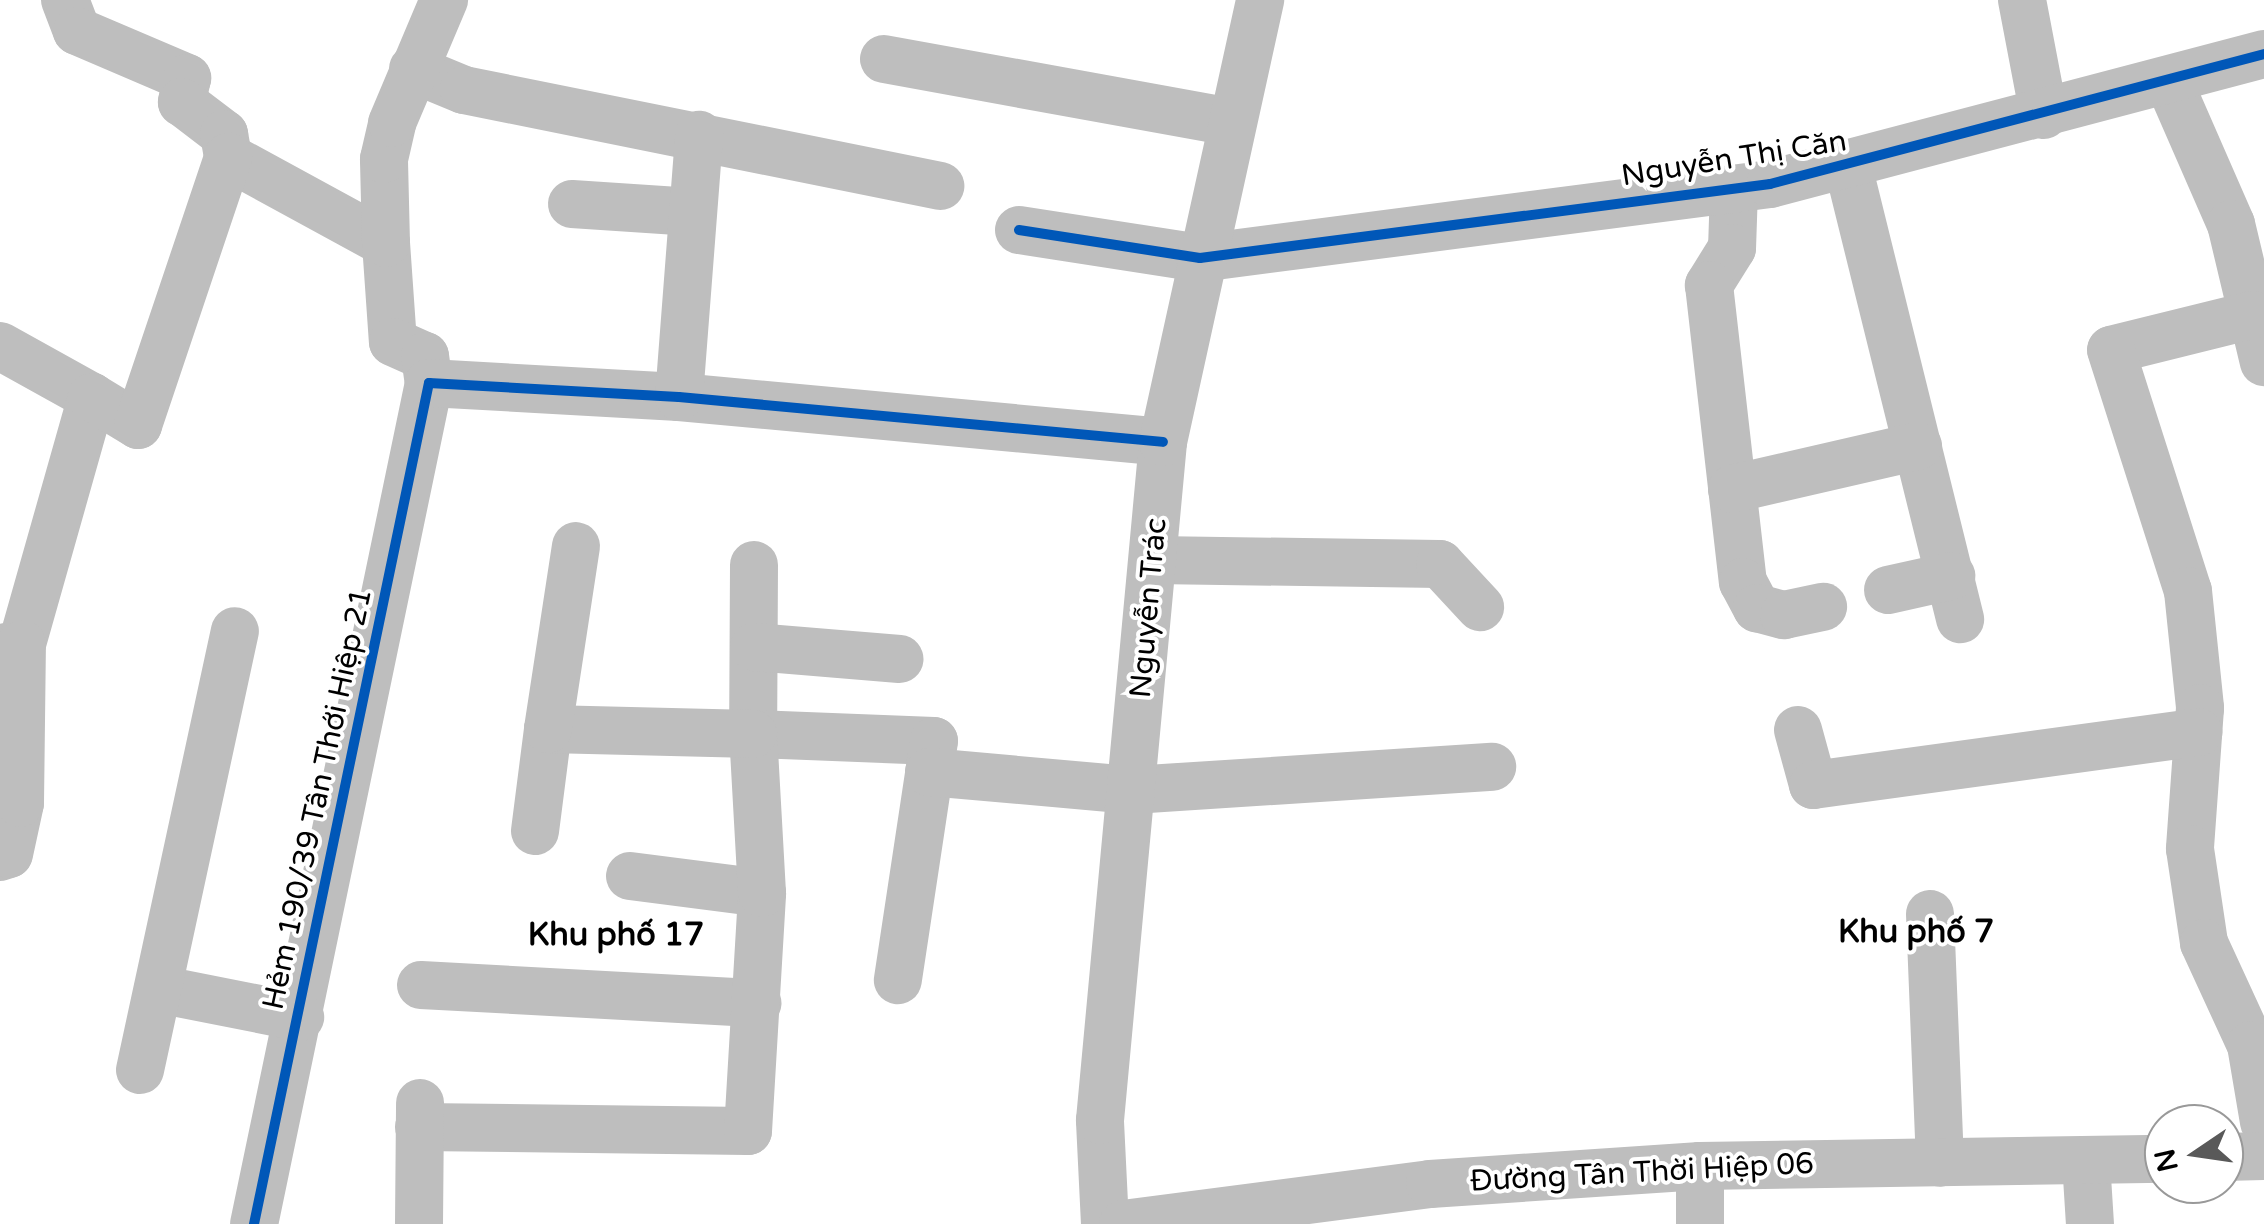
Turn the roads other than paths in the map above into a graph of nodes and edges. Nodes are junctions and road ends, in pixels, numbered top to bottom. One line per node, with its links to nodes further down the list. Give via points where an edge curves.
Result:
1 (66, 0): 12 (street, via 77,31 187,78 182,102 224,134)
2 (444, 0): 7 (street)
3 (1260, 0): 10 (street, Nguyễn Trác)
4 (2022, 0): 9 (street)
5 (2264, 54): 8 (street, Nguyễn Thị Căn)
6 (884, 59): 10 (street)
7 (413, 69): 11 (street, via 464,90); 19 (street, via 384,159)
8 (2168, 80): 9 (street, Nguyễn Thị Căn); 21 (street, via 2230,224)
9 (2044, 115): 13 (street, Nguyễn Thị Căn)
10 (1230, 122): 20 (street, Nguyễn Trác)
11 (699, 135): 14 (street); 17 (street)
12 (228, 158): 19 (street); 25 (street, via 138,425)
13 (1848, 166): 15 (street, Nguyễn Thị Căn); 28 (street)
14 (940, 186)
15 (1734, 188): 20 (street, Nguyễn Thị Căn); 29 (street, via 1732,248 1709,286)
16 (572, 204): 17 (street)
17 (693, 212): 26 (street)
18 (1019, 230): 20 (street, Nguyễn Thị Căn)
19 (386, 243): 24 (street, via 393,342 425,356)
20 (1200, 258): 27 (street, Nguyễn Trác)
21 (2252, 315): 23 (street); 42 (street, via 2111,350 2188,590)
22 (0, 346): 25 (street)
23 (2264, 362)
24 (429, 383): 26 (street); 56 (street, Hẻm 190/39 Tân Thới Hiệp 21)
25 (92, 397): 37 (street)
26 (679, 397): 27 (street)
27 (1163, 442): 31 (street, Nguyễn Trác)
28 (1918, 446): 29 (street); 33 (street, via 1955,598)
29 (1732, 489): 35 (street, via 1743,582 1758,608 1784,615)
30 (576, 546): 40 (street)
31 (1154, 560): 34 (street, via 1440,564); 46 (street, Nguyễn Trác)
32 (754, 565): 38 (street)
33 (1888, 590)
34 (1480, 607)
35 (1823, 607)
36 (235, 631): 54 (street)
37 (11, 646): 48 (street, via 20,802 9,854)
38 (754, 648): 39 (street); 43 (street)
39 (900, 659)
40 (548, 729): 43 (street); 47 (street)
41 (1798, 730): 42 (street, via 1813,785)
42 (2198, 732): 58 (street, via 2190,849 2204,943 2251,1045)
43 (752, 734): 45 (street, via 934,740); 50 (street)
44 (1492, 767): 46 (street)
45 (929, 772): 46 (street); 52 (street)
46 (1132, 790): 66 (street, Nguyễn Trác, via 1100,1120)
47 (535, 831)
48 (0, 857)
49 (630, 876): 50 (street)
50 (762, 893): 55 (street)
51 (1930, 914): 61 (street)
52 (898, 980)
53 (422, 985): 55 (street)
54 (158, 989): 56 (street); 57 (street)
55 (758, 1003): 65 (street, via 748,1131 420,1115)
56 (300, 1017): 64 (street, Hẻm 190/39 Tân Thới Hiệp 21)
57 (140, 1070)
58 (2264, 1122)
59 (2144, 1160): 60 (street, Đường Tân Thời Hiệp 06)
60 (2086, 1161): 61 (street, Đường Tân Thời Hiệp 06); 69 (street)
61 (1940, 1163): 62 (street, Đường Tân Thời Hiệp 06)
62 (1700, 1166): 63 (street, Đường Tân Thời Hiệp 06); 68 (street)
63 (1430, 1204): 67 (street, Đường Tân Thời Hiệp 06)
64 (254, 1224)
65 (419, 1224)
66 (1105, 1224)
67 (1122, 1224)
68 (1700, 1224)
69 (2090, 1224)

